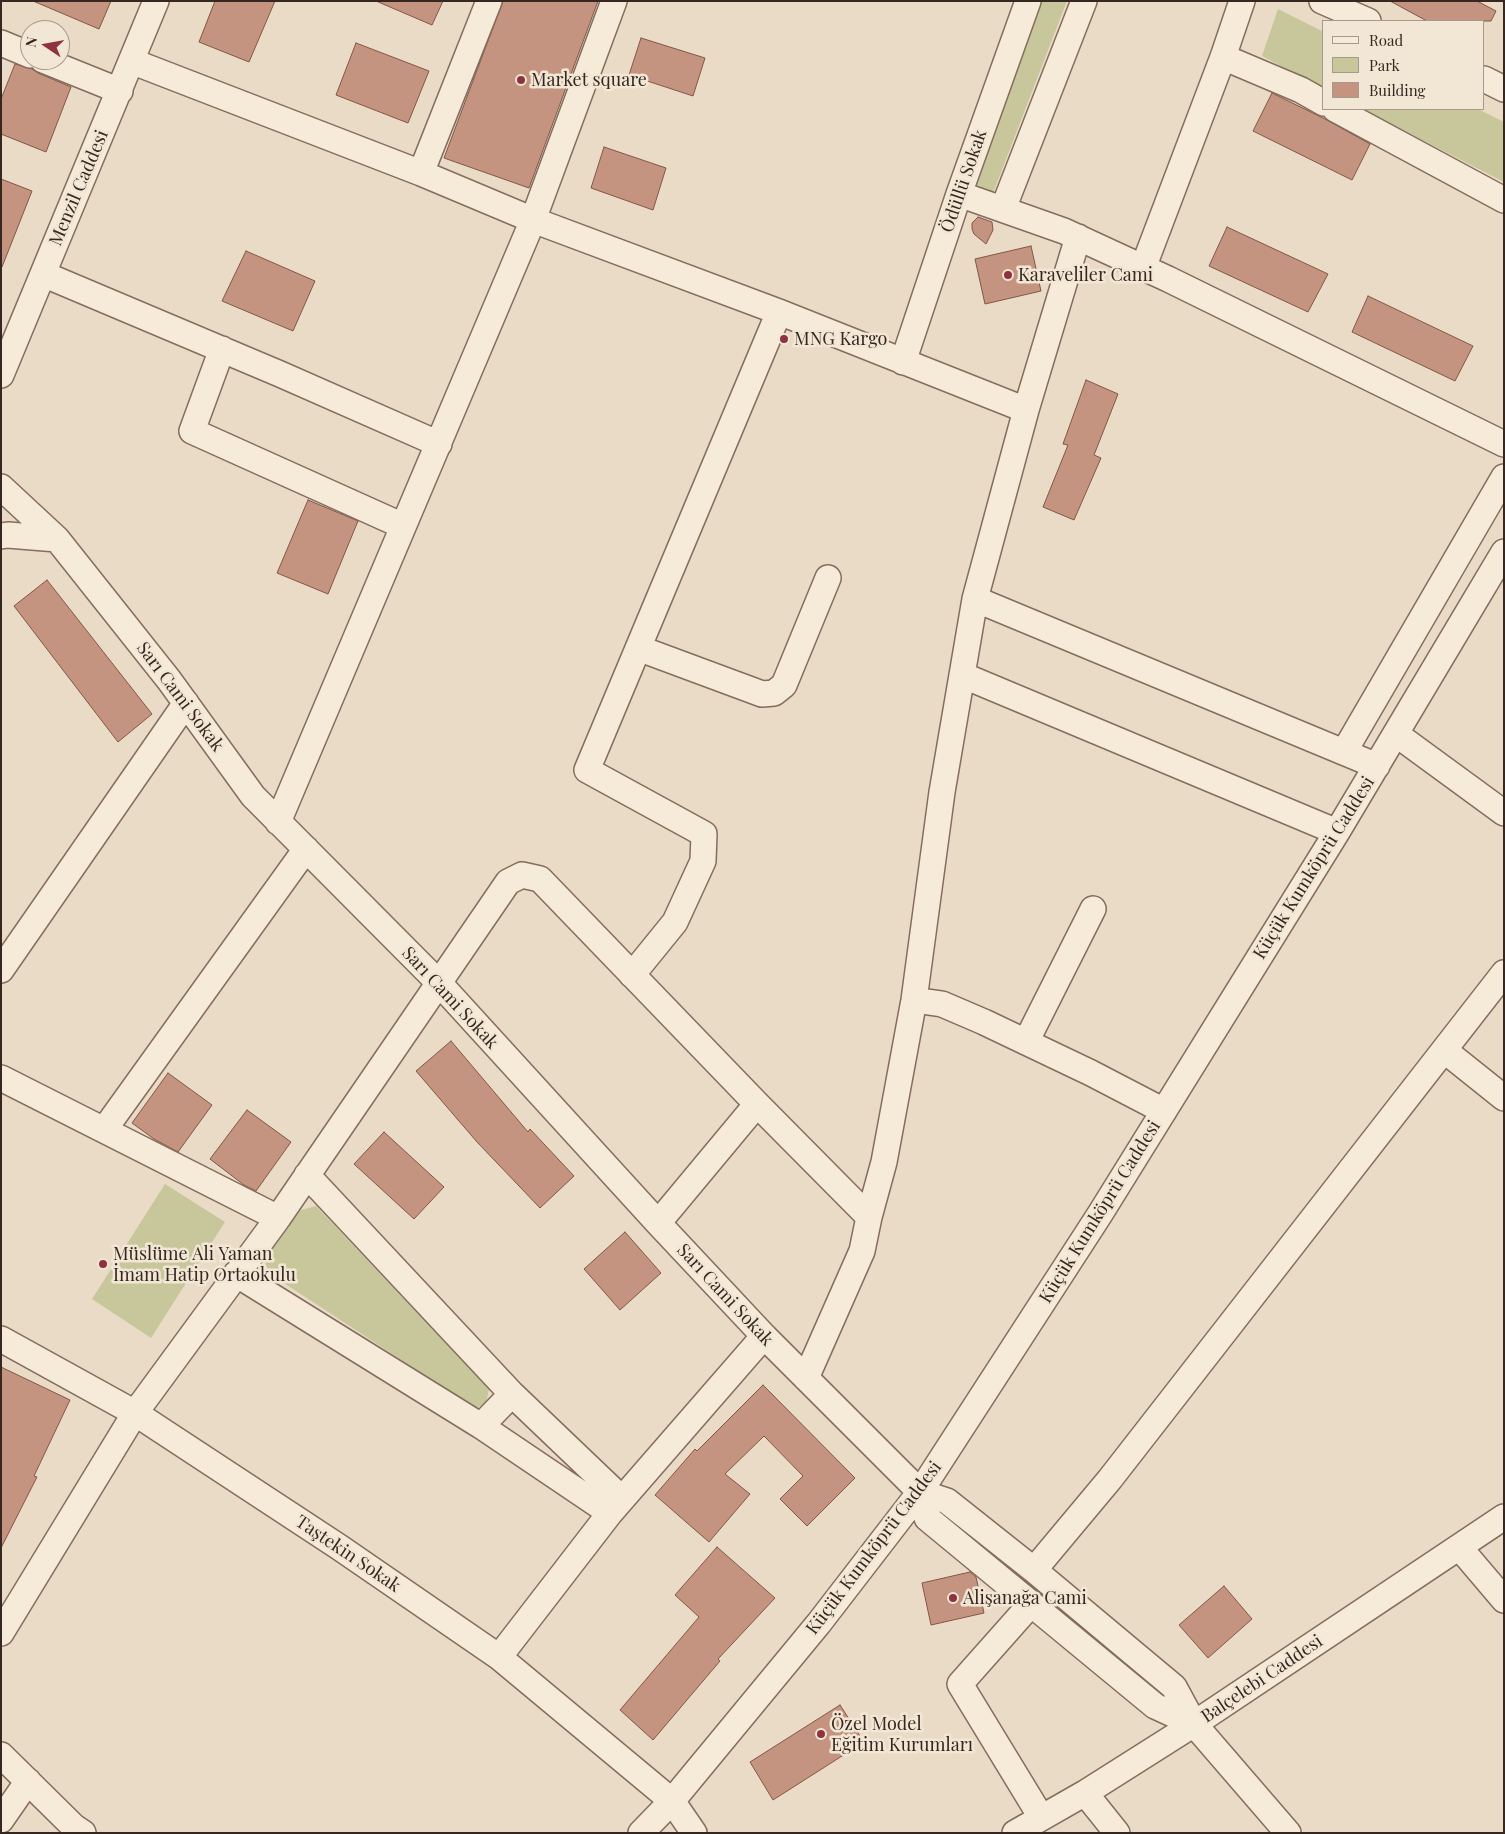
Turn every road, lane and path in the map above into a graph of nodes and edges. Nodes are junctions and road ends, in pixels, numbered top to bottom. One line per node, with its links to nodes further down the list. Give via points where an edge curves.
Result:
1 (156, 1): 12 (street, Menzil Caddesi)
2 (489, 1): 19 (street)
3 (614, 1): 23 (street)
4 (1028, 1): 20 (street, Ödüllü Sokak)
5 (1084, 1): 22 (street)
6 (1242, 1): 11 (street)
7 (1337, 4): 8 (street)
8 (1366, 20)
9 (1, 43): 10 (street)
10 (20, 51)
11 (1222, 57): 17 (street); 25 (street)
12 (131, 61): 16 (street, Menzil Caddesi); 19 (street)
13 (69, 70): 16 (street)
14 (1485, 80): 15 (street)
15 (1504, 89)
16 (120, 90): 26 (street, Menzil Caddesi)
17 (1322, 102)
18 (1337, 110): 21 (street)
19 (421, 173): 23 (street)
20 (958, 194): 22 (street); 29 (street, Ödüllü Sokak)
21 (1504, 200)
22 (1003, 209): 24 (street)
23 (533, 220): 27 (street); 32 (street)
24 (1078, 238): 25 (street); 31 (street)
25 (1144, 268): 33 (street)
26 (42, 274): 28 (street); 30 (street, Menzil Caddesi)
27 (779, 312): 29 (street); 42 (street)
28 (222, 349): 32 (street); 36 (street, via 192,431)
29 (903, 362): 31 (street)
30 (1, 375)
31 (1026, 410): 41 (street)
32 (439, 444): 36 (street)
33 (1504, 444)
34 (1504, 477): 46 (street)
35 (1, 487): 38 (street, Sarı Cami Sokak)
36 (403, 526): 49 (street)
37 (1, 536): 38 (street)
38 (57, 539): 44 (street, Sarı Cami Sokak)
39 (1504, 552): 45 (street, Küçük Kumköprü Caddesi)
40 (828, 578): 42 (street, via 784,685 774,693 762,694)
41 (975, 599): 43 (street); 46 (street)
42 (638, 648): 55 (street, via 587,770 704,834 703,861 675,922)
43 (962, 675): 50 (street); 57 (street, via 942,792)
44 (186, 703): 49 (street, Sarı Cami Sokak, via 253,796); 53 (street)
45 (1396, 734): 47 (street, Küçük Kumköprü Caddesi); 48 (street)
46 (1344, 752): 47 (street)
47 (1377, 766): 50 (street, Küçük Kumköprü Caddesi)
48 (1504, 813)
49 (278, 822): 51 (street, Sarı Cami Sokak)
50 (1338, 832): 63 (street, Küçük Kumköprü Caddesi)
51 (306, 849): 56 (street, Sarı Cami Sokak); 64 (street)
52 (1093, 908): 58 (street)
53 (2, 967)
54 (1504, 973): 59 (street)
55 (632, 975): 56 (street, via 540,879 522,875 508,882); 62 (street)
56 (439, 983): 65 (street); 68 (street, Sarı Cami Sokak)
57 (914, 1000): 58 (street, via 942,1004); 66 (street, via 884,1162)
58 (1026, 1042): 63 (street)
59 (1444, 1050): 61 (street); 80 (street, via 1110,1479)
60 (1, 1078): 64 (street)
61 (1504, 1098)
62 (757, 1104): 66 (street); 68 (street)
63 (1164, 1111): 76 (street, Küçük Kumköprü Caddesi)
64 (104, 1130): 67 (street)
65 (307, 1175): 67 (street); 73 (street)
66 (870, 1217): 72 (street, via 862,1251)
67 (278, 1218): 69 (street)
68 (658, 1223): 70 (street, Sarı Cami Sokak)
69 (236, 1274): 74 (street); 75 (street)
70 (764, 1336): 72 (street, Sarı Cami Sokak); 77 (street)
71 (1, 1339): 74 (street, Taştekin Sokak)
72 (806, 1378): 76 (street, Sarı Cami Sokak)
73 (512, 1394): 75 (street); 77 (street)
74 (135, 1413): 83 (street); 84 (street, Taştekin Sokak)
75 (481, 1426): 77 (street)
76 (920, 1492): 80 (street, Sarı Cami Sokak, via 947,1501); 82 (street, Sarı Cami Sokak, via 927,1518); 89 (street, Küçük Kumköprü Caddesi, via 819,1623)
77 (616, 1506): 84 (street)
78 (1504, 1517): 79 (street, Balçelebi Caddesi)
79 (1459, 1547): 81 (street); 85 (street, Balçelebi Caddesi)
80 (1034, 1570): 85 (street, Sarı Cami Sokak, via 1174,1687)
81 (1504, 1600)
82 (1031, 1604): 85 (street, Sarı Cami Sokak, via 1155,1706); 90 (street, via 960,1684)
83 (1, 1633)
84 (499, 1657): 89 (street, Taştekin Sokak)
85 (1194, 1724): 88 (street, Balçelebi Caddesi); 97 (street, Sarı Cami Sokak)
86 (1, 1755): 87 (street)
87 (28, 1781): 91 (street); 92 (street)
88 (1085, 1792): 90 (street, Balçelebi Caddesi); 96 (street)
89 (672, 1801): 93 (street, Küçük Kumköprü Caddesi); 94 (street, Taştekin Sokak)
90 (1041, 1817): 95 (street, Balçelebi Caddesi)
91 (1, 1820)
92 (83, 1833)
93 (641, 1833)
94 (694, 1833)
95 (1015, 1833)
96 (1117, 1833)
97 (1288, 1833)

